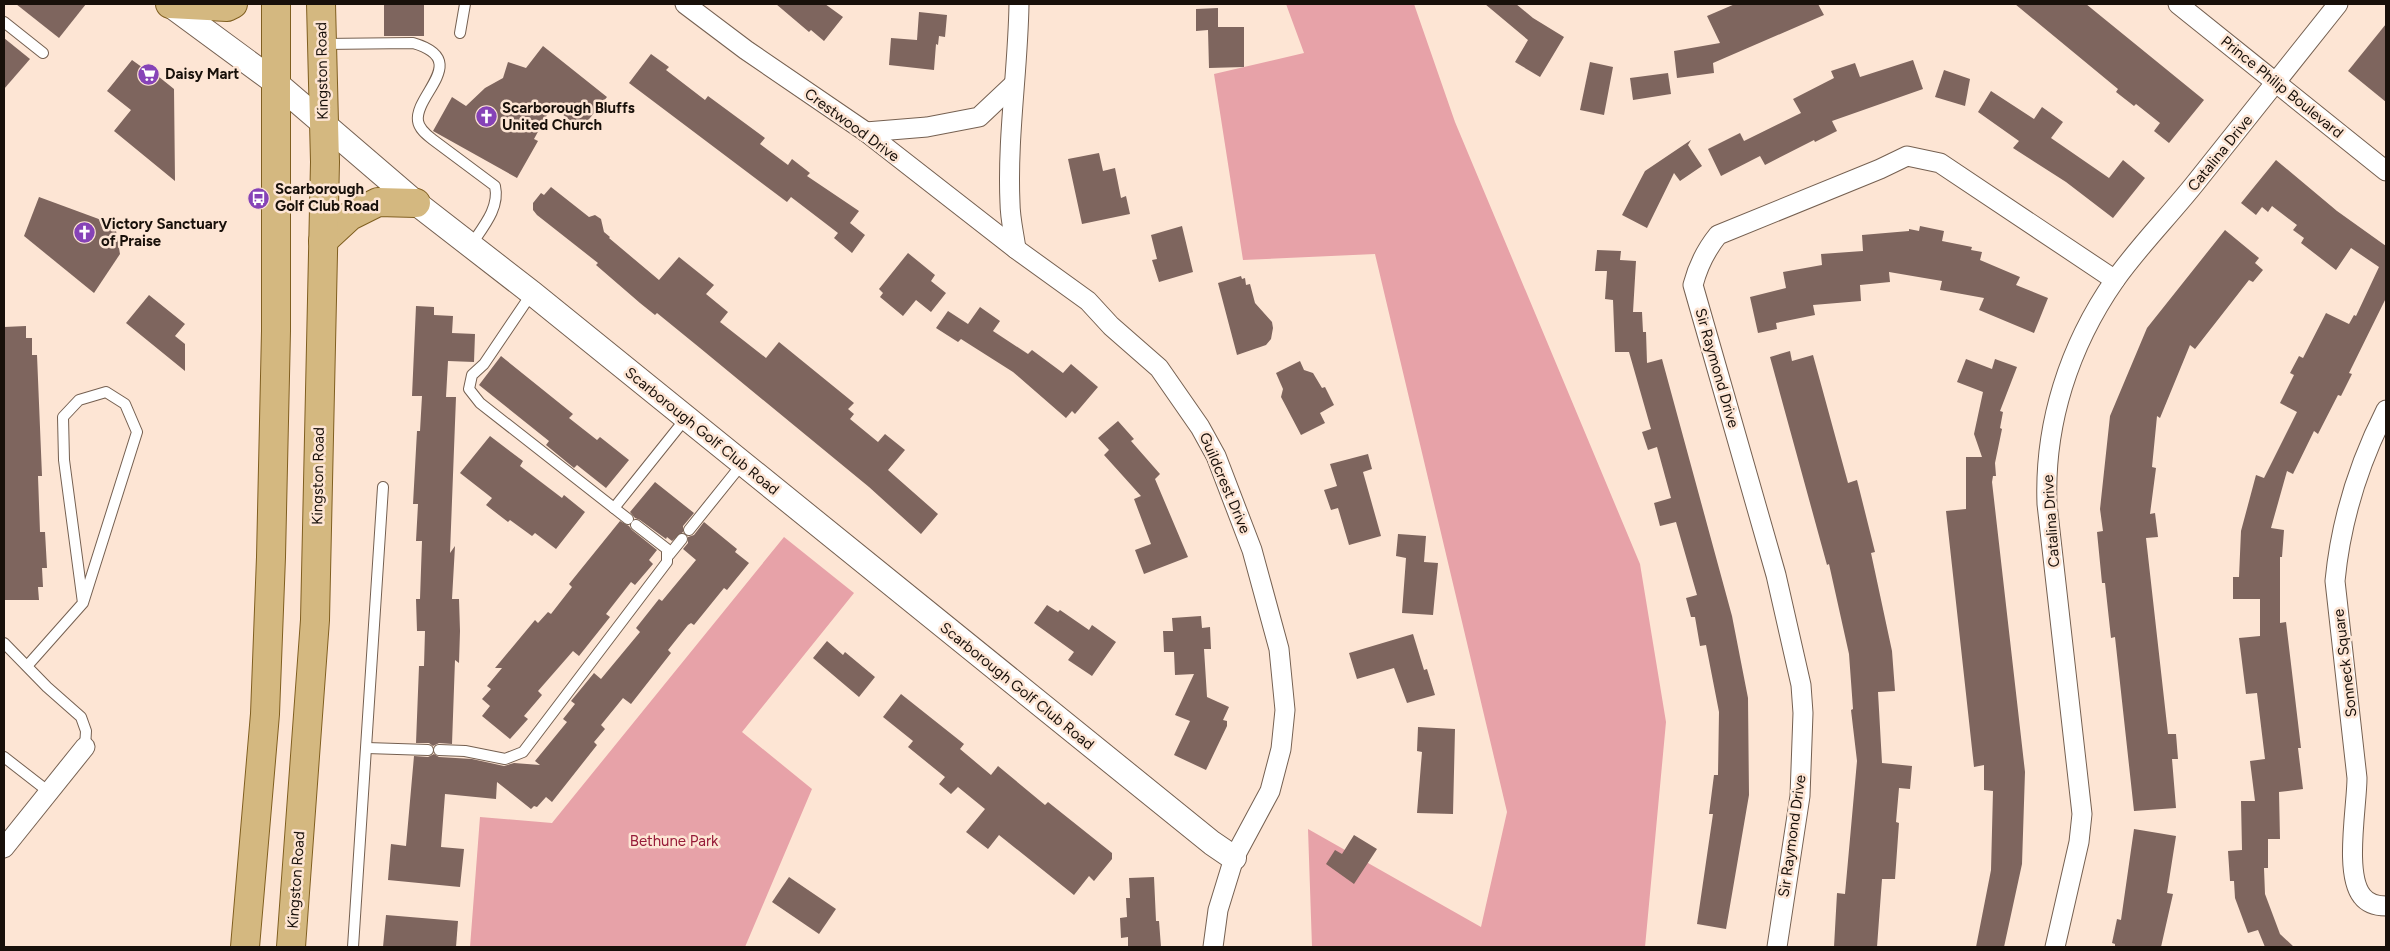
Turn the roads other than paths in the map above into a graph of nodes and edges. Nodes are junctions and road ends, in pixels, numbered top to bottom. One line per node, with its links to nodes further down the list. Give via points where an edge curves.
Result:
1 (170, 4): 2 (main road, via 227,7); 14 (street, Scarborough Golf Club Road)
2 (233, 4)
3 (276, 4): 14 (main road)
4 (321, 4): 12 (main road, Kingston Road)
5 (465, 4): 11 (lane)
6 (685, 4): 18 (street, Crestwood Drive)
7 (1019, 4): 16 (street, via 1019,42)
8 (2178, 4): 15 (street, Prince Philip Boulevard)
9 (2338, 4): 15 (street, Catalina Drive)
10 (4, 22): 13 (lane)
11 (460, 33)
12 (321, 44): 17 (main road, Kingston Road); 22 (lane, via 413,43 434,54 439,64 437,80 421,107 418,121 422,131 496,186 498,197 490,216)
13 (43, 53)
14 (276, 82): 17 (street, Scarborough Golf Club Road); 44 (main road, via 276,331 271,557 265,714)
15 (2276, 82): 19 (street, Prince Philip Boulevard); 24 (street, Catalina Drive)
16 (1013, 85): 18 (street, via 979,117 927,127); 23 (street, via 1010,204)
17 (323, 123): 20 (street, Scarborough Golf Club Road); 21 (main road, Kingston Road)
18 (866, 132): 23 (street, Crestwood Drive)
19 (2386, 171)
20 (416, 203): 21 (main road, via 378,202 350,216); 22 (street, Scarborough Golf Club Road)
21 (323, 241): 45 (main road, Kingston Road, via 315,620)
22 (470, 246): 25 (street, Scarborough Golf Club Road)
23 (1016, 249): 42 (street, Guildcrest Drive, via 1088,301 1110,326 1159,368 1180,394 1212,448 1252,550 1280,649 1285,710 1281,749 1270,791)
24 (2115, 280): 48 (street, Sir Raymond Drive, via 1940,163 1907,156 1880,170 1718,235 1706,250 1693,286 1776,575 1801,685 1800,796); 49 (street, Catalina Drive, via 2082,333 2071,359 2058,400 2046,480 2049,532 2082,814)
25 (532, 293): 27 (street, Scarborough Golf Club Road); 30 (lane, via 484,364 472,375 469,389 480,403)
26 (2386, 410): 43 (street, Sonneck Square, via 2356,476 2338,551 2335,581 2357,778 2352,832 2355,879 2362,896 2375,905)
27 (686, 418): 28 (street, Scarborough Golf Club Road); 30 (lane)
28 (742, 464): 31 (lane); 42 (street, Scarborough Golf Club Road)
29 (383, 486): 38 (lane)
30 (614, 508): 33 (lane, via 665,548)
31 (689, 530)
32 (682, 539): 33 (lane)
33 (669, 556): 38 (lane, via 668,562 523,752 505,759 465,751)
34 (83, 603): 34 (lane, via 137,432 125,404 106,392 78,400 63,417 64,460); 36 (lane)
35 (4, 642): 36 (lane)
36 (28, 665): 37 (lane, via 81,717 86,731)
37 (85, 748): 40 (street)
38 (367, 748): 46 (lane)
39 (4, 757): 40 (lane)
40 (48, 792): 41 (street)
41 (4, 848)
42 (1234, 858): 47 (street, Guildcrest Drive, via 1218,910)
43 (2386, 906)
44 (245, 947)
45 (291, 947)
46 (353, 947)
47 (1213, 947)
48 (1777, 947)
49 (2056, 947)

